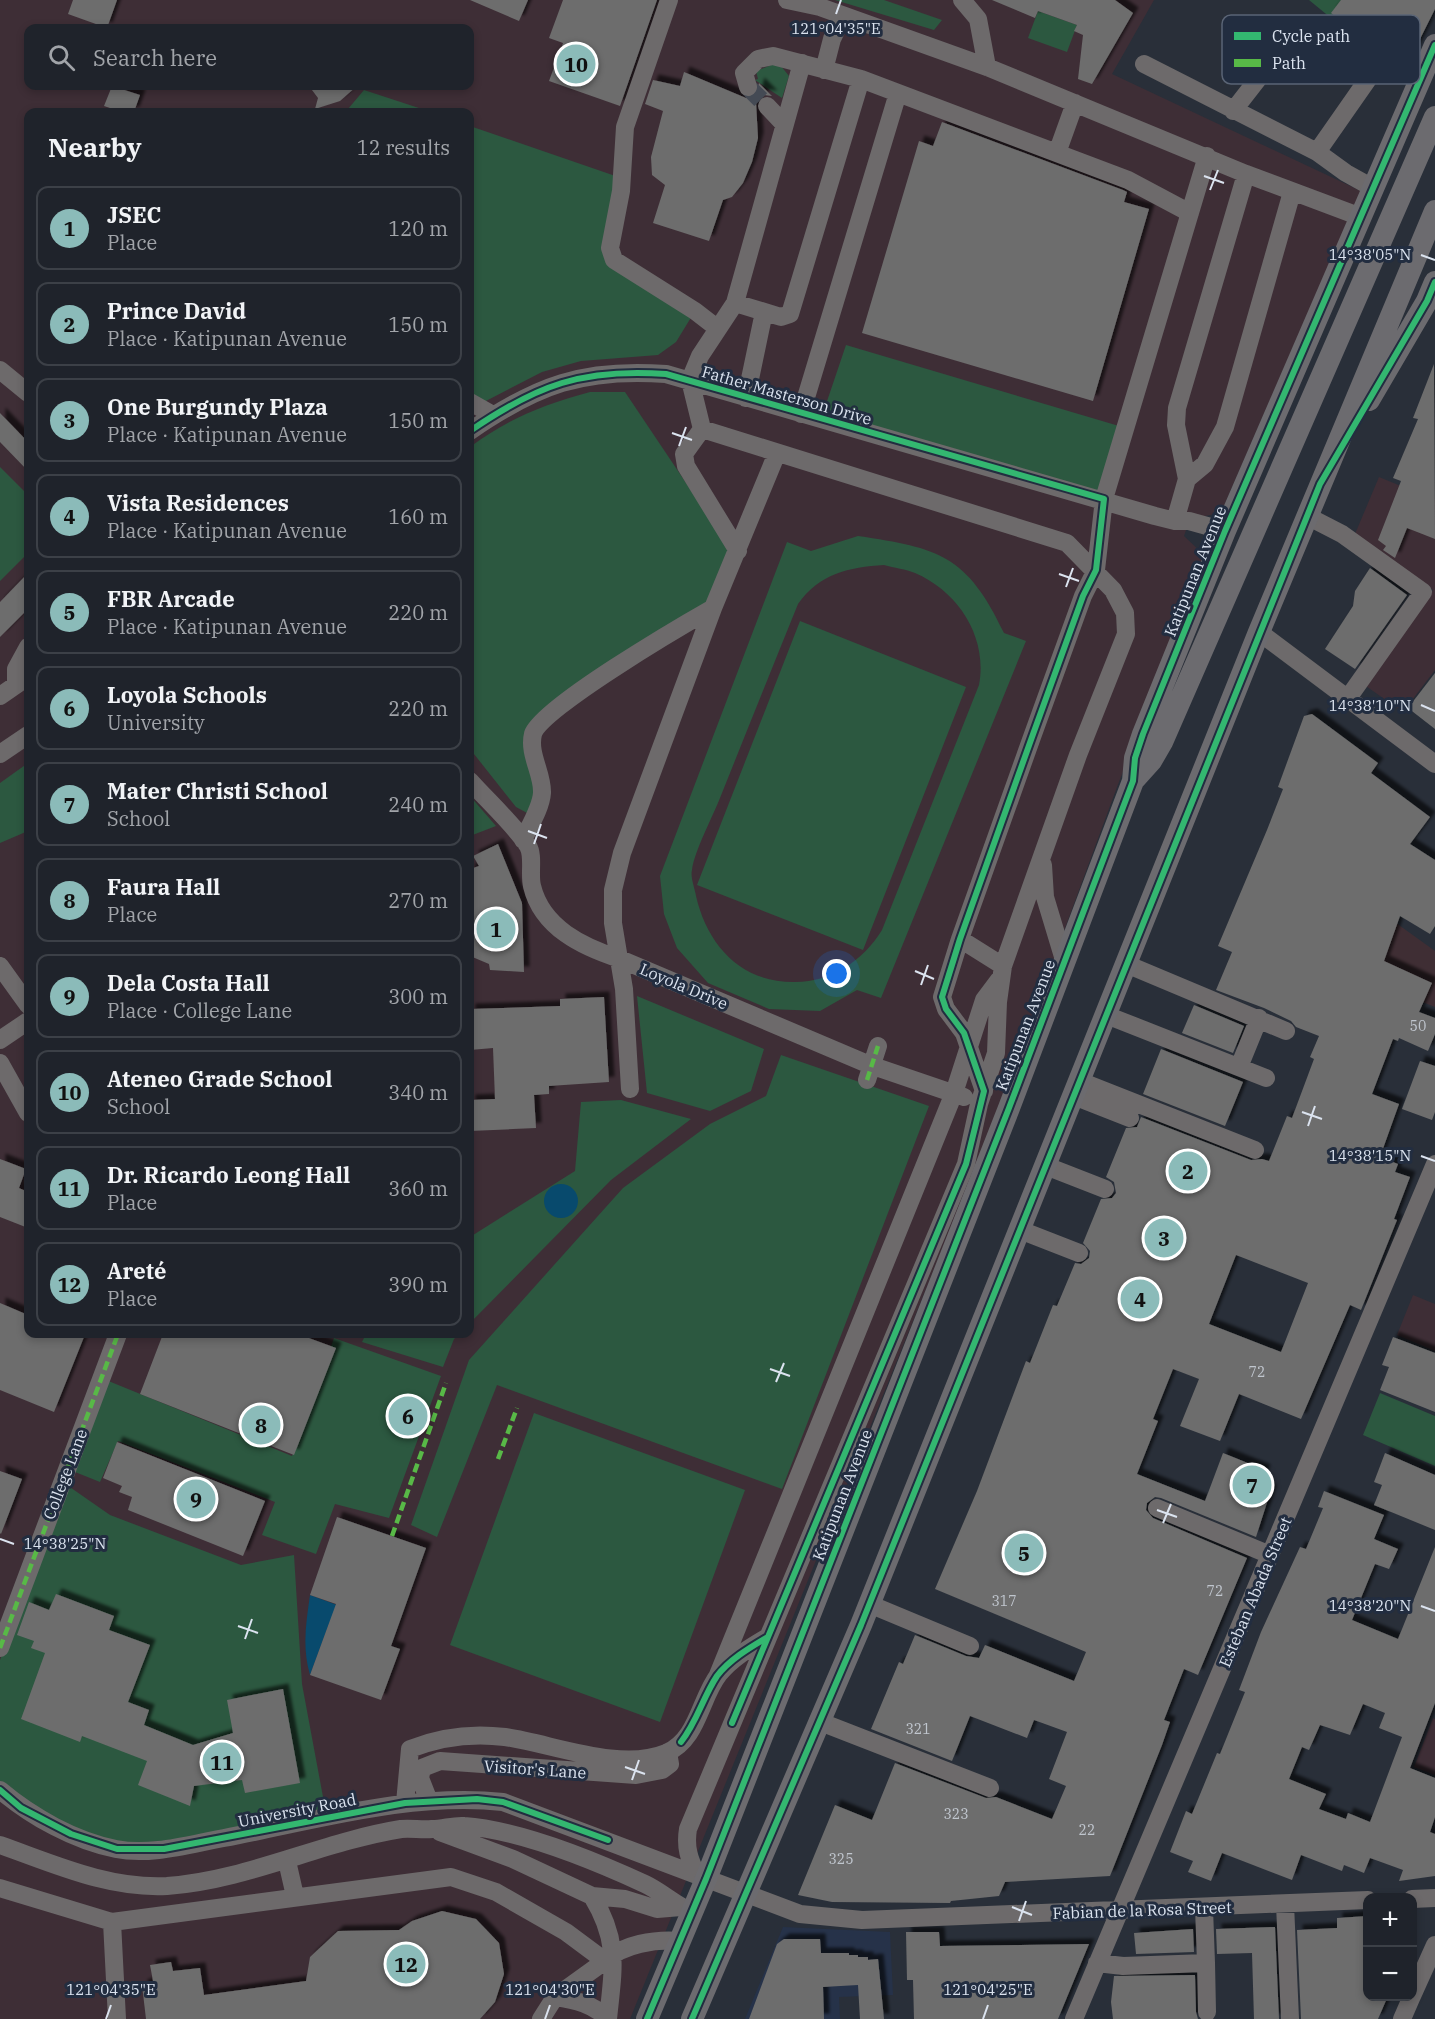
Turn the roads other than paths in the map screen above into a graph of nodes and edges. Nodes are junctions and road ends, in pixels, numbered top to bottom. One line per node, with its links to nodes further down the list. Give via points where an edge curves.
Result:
1 (669, 0): 34 (street, via 625,126 621,191 610,248 614,260)
2 (787, 0): 4 (street)
3 (962, 0): 8 (street, via 978,19)
4 (843, 16): 8 (street); 9 (street)
5 (1435, 45): 11 (main road, Katipunan Avenue)
6 (802, 63): 9 (street); 15 (street, via 773,56 758,59 744,73); 21 (street)
7 (1144, 64): 19 (street)
8 (987, 67): 17 (street)
9 (824, 70): 10 (street)
10 (861, 79): 16 (street); 33 (street, via 790,314 786,317)
11 (1420, 80)
12 (1254, 84): 19 (street)
13 (1365, 84): 22 (street)
14 (1418, 84): 26 (main road, Katipunan Avenue)
15 (748, 87)
16 (898, 93): 23 (street); 40 (street)
17 (1075, 103): 23 (street); 24 (street)
18 (767, 106): 21 (street)
19 (1233, 111): 22 (street)
20 (1435, 117): 62 (main road, Katipunan Avenue, via 1162,742)
21 (784, 124): 32 (street)
22 (1317, 152): 26 (street)
23 (1057, 153): 29 (street, via 1128,180)
24 (1207, 156): 25 (street); 29 (street)
25 (1246, 174): 27 (street); 45 (street, via 1177,408 1176,425)
26 (1373, 188): 30 (main road, Katipunan Avenue)
27 (1292, 192): 30 (street); 45 (street, via 1225,428 1205,464)
28 (1435, 211): 46 (main road)
29 (1190, 213): 47 (street)
30 (1361, 217): 50 (main road, Katipunan Avenue)
31 (1435, 282): 46 (main road)
32 (735, 303): 33 (street); 34 (street)
33 (764, 312): 38 (street)
34 (717, 328): 36 (street)
35 (0, 370): 37 (street)
36 (690, 380): 38 (street, Father Masterson Drive); 41 (street, Father Masterson Drive, via 641,372 575,378 535,391); 43 (street)
37 (24, 390)
38 (746, 398): 40 (street, Father Masterson Drive)
39 (474, 404): 41 (street)
40 (801, 414): 47 (street, Father Masterson Drive)
41 (493, 416): 42 (street, Father Masterson Drive)
42 (474, 428)
43 (702, 429): 44 (street); 51 (street, via 684,454 686,466)
44 (777, 453): 51 (street); 52 (street, via 1067,543)
45 (1187, 479): 49 (street)
46 (1320, 484): 48 (main road)
47 (1104, 499): 49 (street, Father Masterson Drive); 52 (street)
48 (1307, 516): 54 (main road); 58 (street, via 1342,534 1423,592)
49 (1175, 521): 50 (street, Father Masterson Drive, via 1189,520)
50 (1223, 536): 62 (main road, Katipunan Avenue, via 1143,734)
51 (738, 551): 53 (street)
52 (1096, 570): 65 (street, via 1125,613 1126,634); 66 (street, via 1083,596)
53 (713, 608): 64 (street, via 590,686 537,727 533,741 542,793); 67 (street, via 622,853 613,911)
54 (1259, 632): 58 (street); 69 (main road)
55 (24, 654): 56 (street, via 16,669)
56 (22, 681): 57 (street)
57 (0, 696)
58 (1348, 698): 61 (street)
59 (24, 738): 60 (street)
60 (0, 754)
61 (1435, 764)
62 (1133, 781): 68 (main road, Katipunan Avenue)
63 (474, 785): 64 (street, Loyola Drive)
64 (523, 840): 67 (street, Loyola Drive, via 529,848 532,886 551,922 569,938)
65 (1042, 858): 68 (street, via 1045,897); 71 (street)
66 (960, 939): 71 (street); 79 (street, via 942,997)
67 (620, 959): 82 (street, Loyola Drive); 85 (street)
68 (1064, 960): 113 (main road, Katipunan Avenue)
69 (1126, 964): 73 (main road); 74 (street)
70 (0, 966): 72 (street)
71 (1002, 971): 79 (street, via 984,1000); 87 (street, via 996,1053)
72 (24, 999)
73 (1106, 1015): 81 (street); 84 (main road)
74 (1258, 1018): 76 (street); 81 (street)
75 (24, 1024): 77 (street)
76 (1286, 1030)
77 (0, 1040)
78 (878, 1046): 82 (street)
79 (969, 1046): 86 (street); 87 (street)
80 (0, 1063): 88 (street)
81 (1239, 1067): 83 (street)
82 (869, 1073): 86 (street, Loyola Drive)
83 (1266, 1078)
84 (1077, 1088): 89 (street); 90 (street); 92 (main road)
85 (630, 1089)
86 (954, 1093): 87 (street, Loyola Drive); 103 (street)
87 (982, 1098): 100 (street, via 966,1164)
88 (24, 1106)
89 (1130, 1118)
90 (1255, 1150)
91 (1435, 1164): 98 (street, Esteban Abada Street)
92 (1046, 1166): 93 (street); 94 (main road)
93 (1105, 1188)
94 (1020, 1230): 95 (street); 99 (main road)
95 (1079, 1253)
96 (116, 1338): 102 (street, College Lane)
97 (1157, 1508): 98 (street)
98 (1270, 1555): 124 (street, Esteban Abada Street)
99 (869, 1604): 101 (street); 104 (main road)
100 (766, 1638): 103 (street); 113 (street, via 688,1829 689,1859)
101 (970, 1646)
102 (0, 1648)
103 (718, 1675): 105 (street, via 692,1728)
104 (818, 1721): 106 (street); 115 (main road)
105 (668, 1752): 108 (street, Visitor's Lane, via 670,1764 662,1770 636,1774 440,1761 422,1768 420,1778); 109 (street, via 635,1761 503,1737 432,1740 410,1749)
106 (990, 1788)
107 (0, 1790): 109 (street, University Road, via 21,1808 71,1834 117,1849 164,1849)
108 (429, 1801): 109 (street, University Road); 113 (street, University Road, via 503,1802)
109 (405, 1803)
110 (432, 1829): 112 (street, via 402,1829); 117 (street, via 513,1858); 123 (street, via 485,1829 562,1851 645,1884)
111 (0, 1845): 112 (street, via 97,1880 132,1885 166,1886 237,1875)
112 (287, 1861): 116 (street)
113 (701, 1877): 115 (street, Fabian de la Rosa Street); 123 (main road, Katipunan Avenue)
114 (0, 1887): 125 (street)
115 (743, 1894): 124 (street, Fabian de la Rosa Street, via 800,1914 862,1920); 139 (main road)
116 (295, 1896): 125 (street); 128 (street, via 451,1877 496,1892)
117 (592, 1896): 123 (street, via 625,1899 657,1909); 128 (street, via 603,1915)
118 (1435, 1898): 119 (street)
119 (1417, 1899)
120 (1363, 1900): 121 (street, Fabian de la Rosa Street)
121 (1285, 1904): 122 (street, Fabian de la Rosa Street); 141 (street)
122 (1204, 1908): 124 (street, Fabian de la Rosa Street); 130 (street)
123 (686, 1910): 126 (main road, Katipunan Avenue)
124 (1119, 1912): 129 (street, Esteban Abada Street)
125 (112, 1922): 135 (street)
126 (680, 1941): 128 (street, via 643,1943); 138 (main road, Katipunan Avenue)
127 (1435, 1945): 131 (street)
128 (609, 1957): 132 (street); 137 (street)
129 (1097, 1963): 130 (street); 140 (street, Esteban Abada Street)
130 (1206, 1963): 134 (street)
131 (1417, 1985)
132 (555, 1997): 136 (street); 137 (street, via 580,2001)
133 (1410, 2001): 142 (street)
134 (1207, 2012)
135 (117, 2019)
136 (541, 2019)
137 (608, 2019)
138 (647, 2019)
139 (692, 2019)
140 (1074, 2019)
141 (1290, 2019)
142 (1402, 2019)

